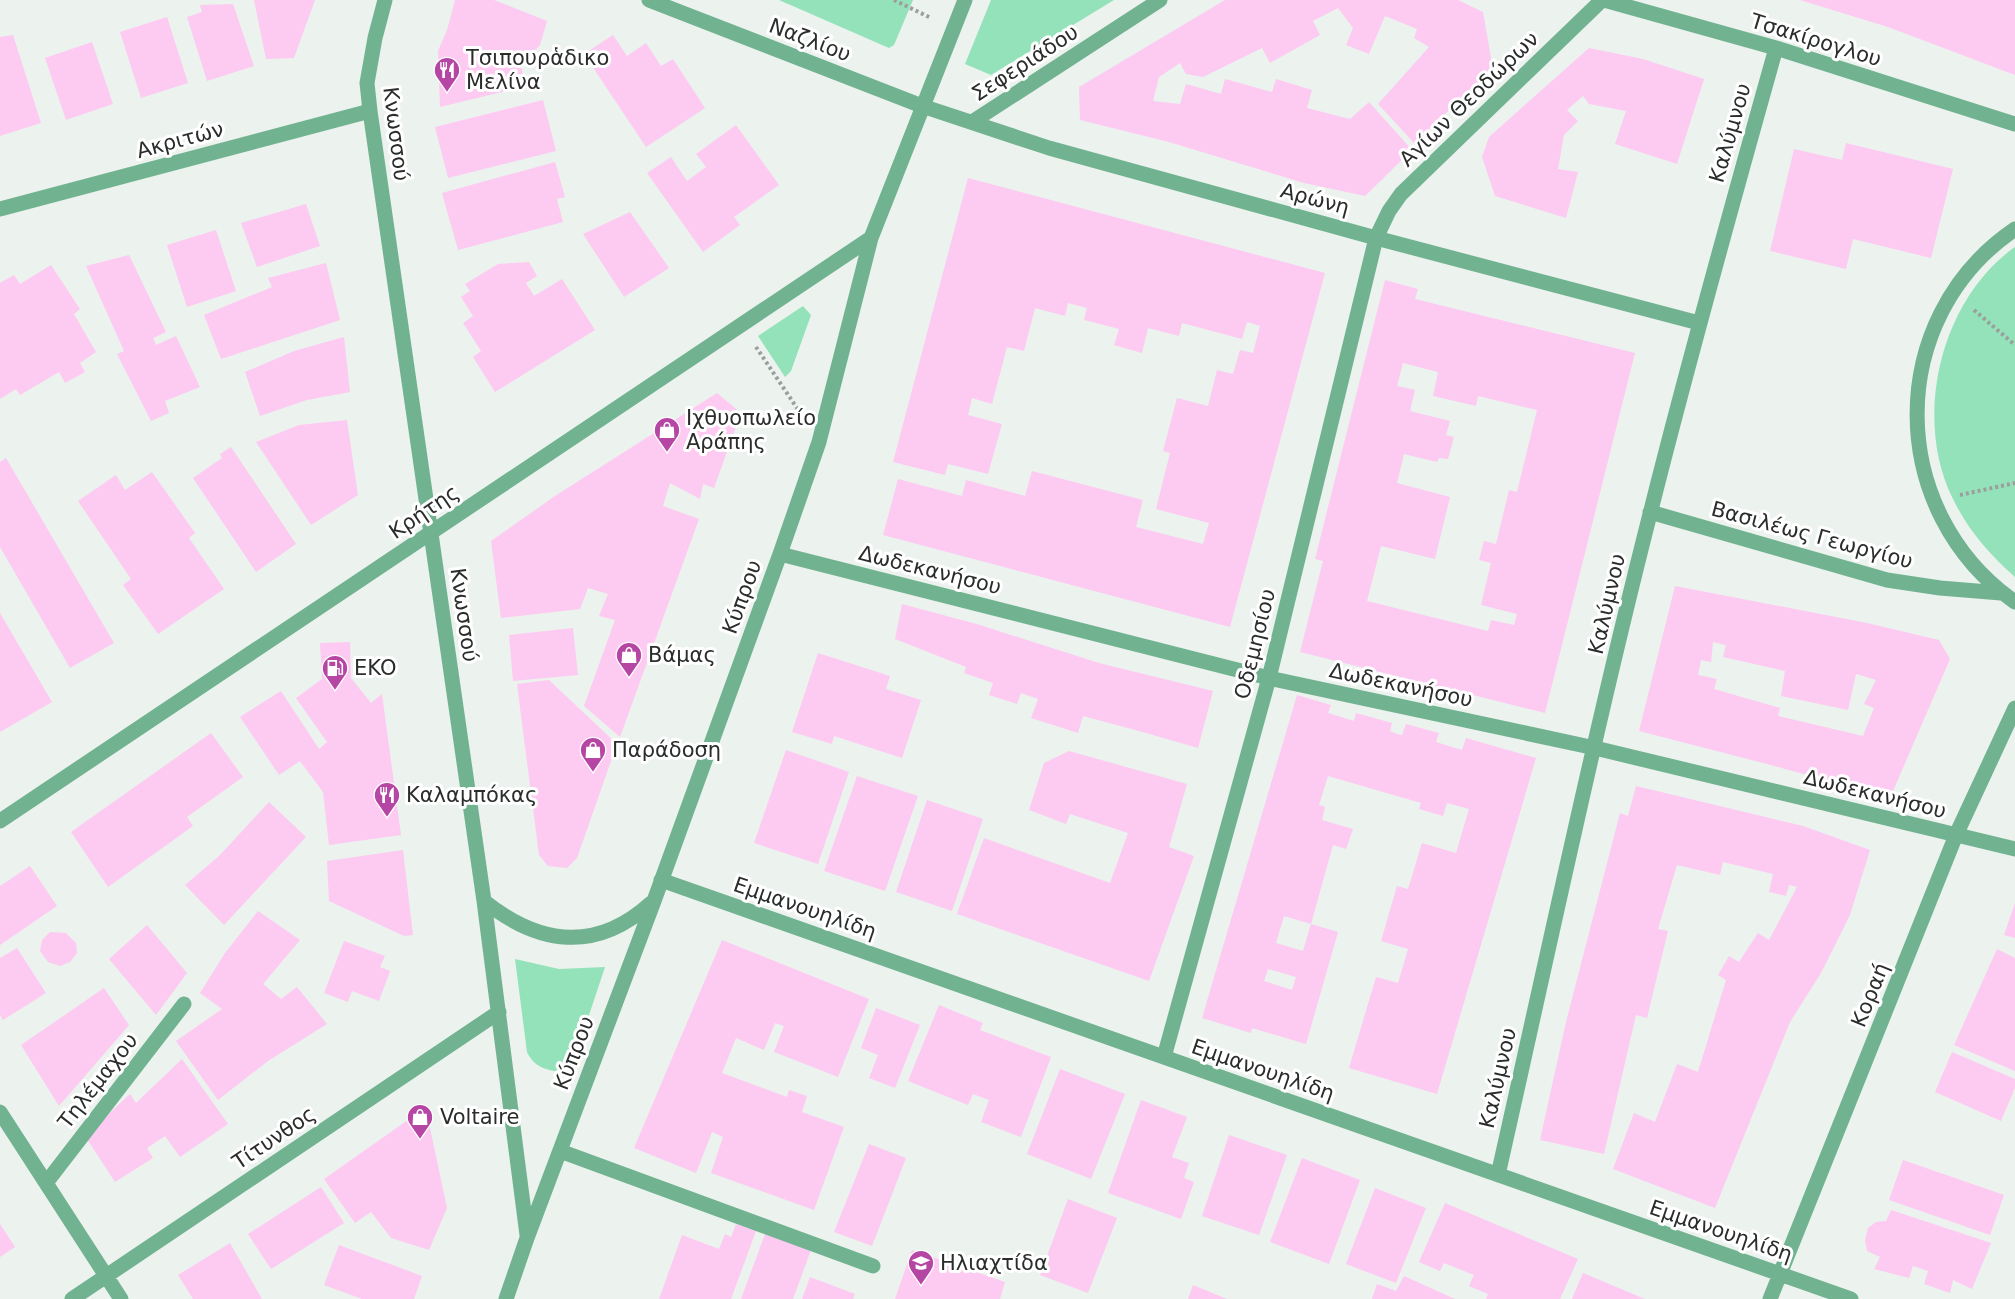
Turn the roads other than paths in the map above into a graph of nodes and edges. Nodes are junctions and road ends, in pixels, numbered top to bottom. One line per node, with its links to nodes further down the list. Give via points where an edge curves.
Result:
1 (385, 0): 8 (street, Κνωσσού, via 368,83)
2 (650, 0): 7 (street, Ναζλίου)
3 (965, 0): 7 (street, Κύπρου)
4 (1160, 0): 9 (street, Σεφεριάδου)
5 (1603, 0): 6 (street, Τσακίρογλου); 14 (street, Αγίων Θεοδώρων, via 1401,194)
6 (1776, 48): 10 (street, Τσακίρογλου); 15 (street, Καλύμνου)
7 (921, 106): 9 (street, Αρώνη); 13 (street, Κύπρου)
8 (370, 111): 11 (street, Ακριτών); 17 (street, Κνωσσού)
9 (972, 122): 14 (street, Αρώνη, via 1049,148)
10 (2015, 124)
11 (0, 209)
12 (2015, 229): 19 (street, via 1980,258 1954,291 1933,330 1921,372 1916,416 1921,459 1933,501 1973,566)
13 (871, 238): 17 (street, Κρήτης); 18 (street, Κύπρου, via 819,442)
14 (1376, 238): 15 (street, Αρώνη); 21 (street, Οδεμησίου)
15 (1699, 323): 16 (street, Καλύμνου)
16 (1650, 512): 19 (street, Βασιλέως Γεωργίου, via 1887,580); 23 (street, Καλύμνου)
17 (432, 532): 24 (street, Κρήτης); 28 (street, Κνωσσού)
18 (780, 554): 21 (street, Δωδεκανήσου); 27 (street, Κύπρου)
19 (2001, 592): 20 (street)
20 (2015, 602)
21 (1269, 678): 23 (street, Δωδεκανήσου); 32 (street, Οδεμησίου)
22 (2015, 708): 25 (street, Κοραή)
23 (1595, 748): 25 (street, Δωδεκανήσου); 35 (street, Καλύμνου)
24 (0, 820)
25 (1956, 835): 26 (street, Δωδεκανήσου); 39 (street, Κοραή)
26 (2015, 849)
27 (661, 880): 29 (street, Κύπρου); 32 (street, Εμμανουηλίδη)
28 (484, 901): 29 (street, via 538,933 578,937 615,929); 31 (street, Κνωσσού)
29 (654, 901): 34 (street, Κύπρου)
30 (184, 1004): 36 (street, Τηλέμαχου)
31 (499, 1012): 37 (street, Κνωσσού); 40 (street, Τίτυνθος)
32 (1164, 1057): 35 (street, Εμμανουηλίδη)
33 (0, 1112): 36 (street)
34 (560, 1151): 37 (street, Κύπρου); 38 (street)
35 (1498, 1175): 39 (street, Εμμανουηλίδη)
36 (46, 1183): 40 (street)
37 (527, 1238): 43 (street, Κύπρου)
38 (873, 1266)
39 (1781, 1274): 44 (street, Κοραή); 45 (street, Εμμανουηλίδη)
40 (106, 1276): 41 (street, Τίτυνθος); 42 (street)
41 (72, 1299)
42 (121, 1299)
43 (506, 1299)
44 (1770, 1299)
45 (1851, 1299)

